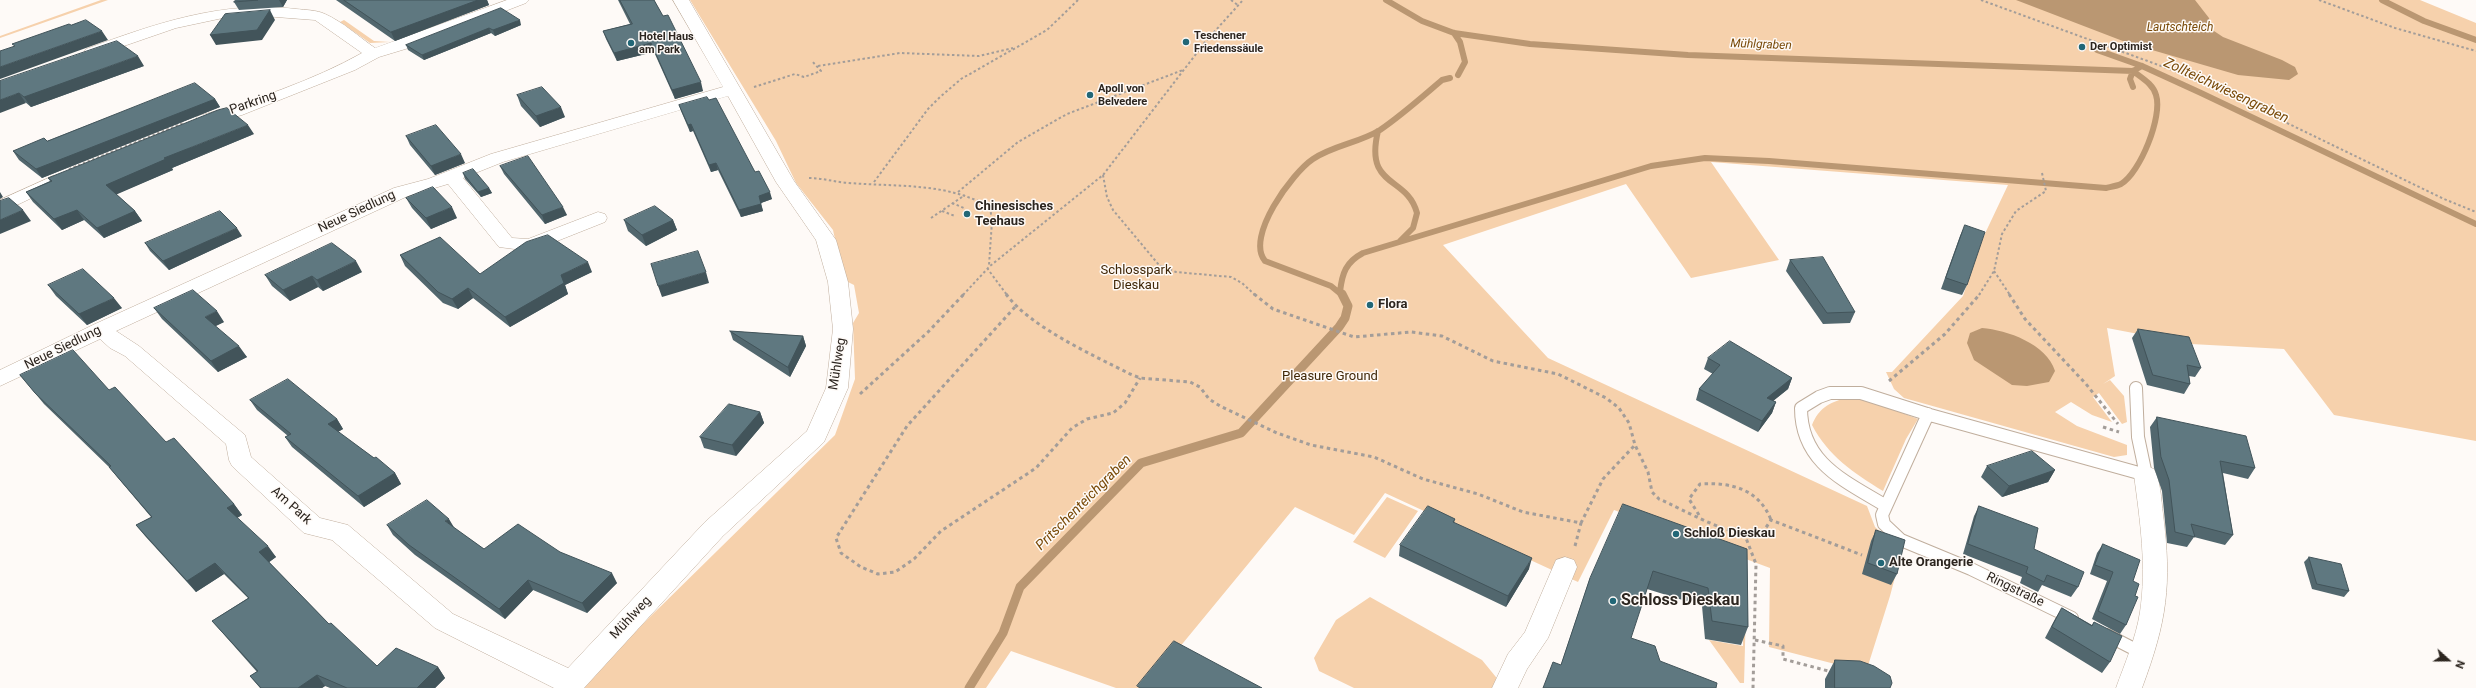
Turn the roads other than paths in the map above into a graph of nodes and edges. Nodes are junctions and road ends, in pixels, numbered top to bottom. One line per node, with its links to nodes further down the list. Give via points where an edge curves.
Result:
1 (521, 0): 3 (street, Parkring)
2 (681, 0): 5 (street, Mühlweg)
3 (373, 54): 4 (street, via 319,17 294,11 269,10 226,13 177,22); 6 (street, Parkring, via 349,67 236,111)
4 (79, 57)
5 (732, 90): 8 (street, Neue Siedlung, via 540,144); 21 (street, Mühlweg, via 785,182 826,240 838,282 843,329 836,388 816,436 714,529)
6 (188, 124)
7 (67, 173): 9 (street)
8 (451, 176): 10 (street, via 506,243 530,245); 11 (street, Neue Siedlung, via 401,192)
9 (0, 207)
10 (598, 218)
11 (102, 329): 12 (street, Neue Siedlung); 21 (street, Am Park, via 117,344 132,351 237,441 240,460 313,526 339,532 444,621)
12 (0, 379)
13 (2136, 388): 15 (lane, via 2138,437)
14 (1928, 414): 15 (lane); 16 (lane, Ringstraße); 16 (lane, via 1852,392 1832,392 1816,397 1801,408 1801,431 1805,444 1816,458)
15 (2146, 475): 20 (street, via 2155,552 2154,597)
16 (1886, 506): 18 (lane, Ringstraße, via 1882,515 1884,524 1901,540 1985,575)
17 (1565, 567): 22 (street, via 1535,638 1517,662)
18 (2081, 622)
19 (2094, 629): 20 (lane)
20 (2142, 653): 23 (street)
21 (569, 685)
22 (1505, 688)
23 (2129, 688)

